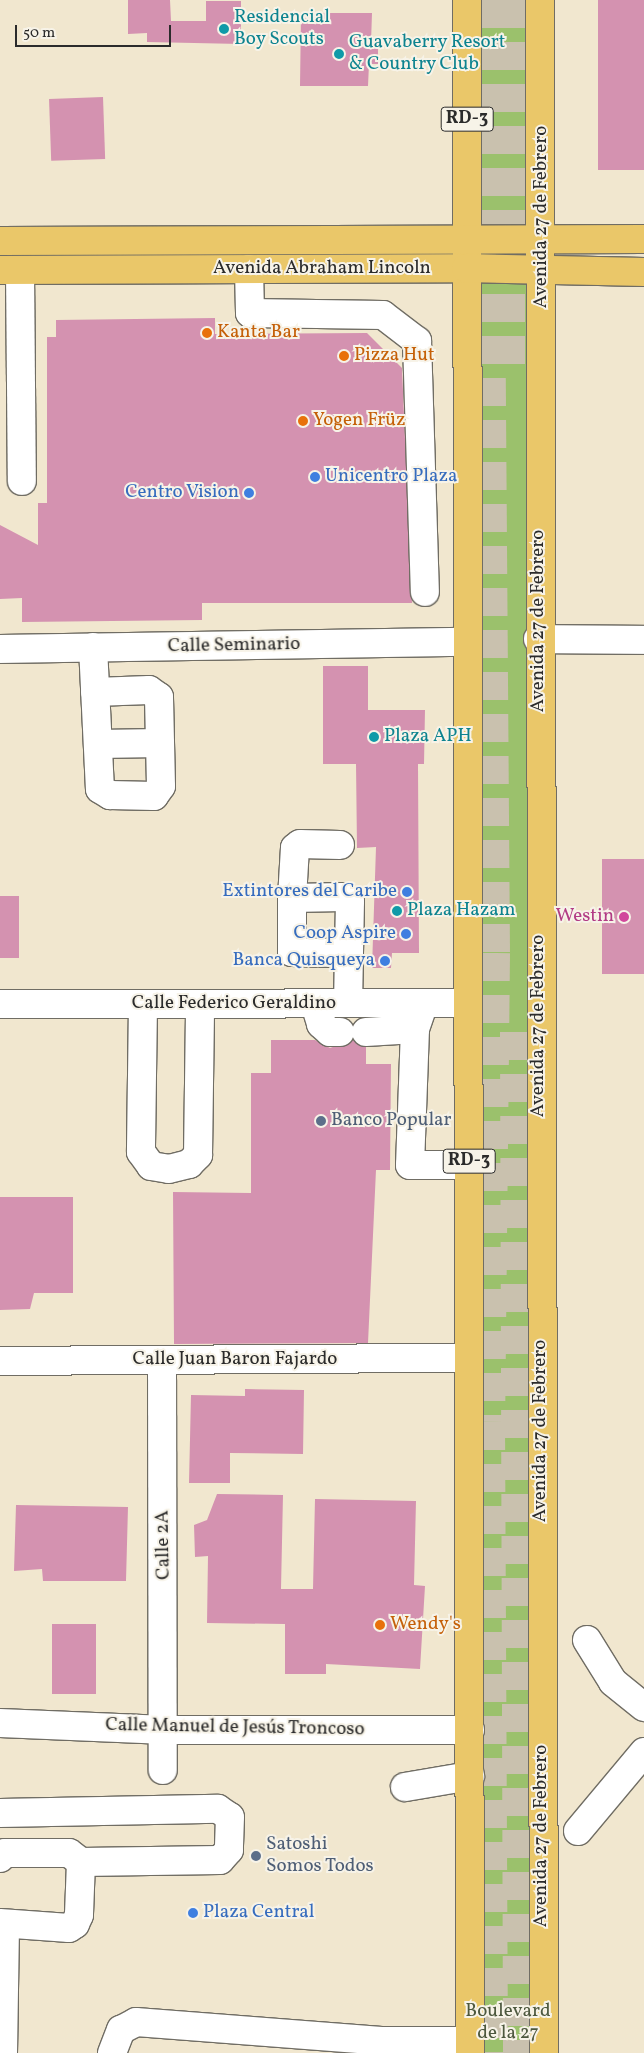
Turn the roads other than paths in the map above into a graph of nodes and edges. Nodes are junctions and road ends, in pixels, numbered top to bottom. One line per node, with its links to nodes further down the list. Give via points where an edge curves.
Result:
1 (467, 0): 4 (main road, RD-3)
2 (540, 0): 5 (main road, Avenida 27 de Febrero)
3 (644, 238): 5 (main road, Avenida Abraham Lincoln)
4 (466, 239): 5 (main road, Avenida Abraham Lincoln); 6 (main road, Avenida Abraham Lincoln); 7 (main road, RD-3)
5 (542, 239): 8 (main road, Avenida 27 de Febrero)
6 (0, 241)
7 (466, 268): 8 (main road, Avenida Abraham Lincoln); 9 (main road, Avenida Abraham Lincoln); 16 (main road, RD-3)
8 (542, 268): 11 (main road, Avenida Abraham Lincoln); 14 (main road, Avenida 27 de Febrero)
9 (249, 269): 10 (main road, Avenida Abraham Lincoln); 13 (street, via 250,313 383,316 417,341)
10 (10, 270): 12 (street)
11 (644, 272)
12 (22, 481)
13 (426, 592)
14 (538, 640): 15 (street); 54 (main road, Avenida 27 de Febrero)
15 (644, 640)
16 (468, 642): 17 (street, Calle Seminario); 27 (main road, RD-3)
17 (93, 648): 18 (street, Calle Seminario); 19 (street)
18 (0, 649)
19 (95, 692): 20 (street, via 156,692); 21 (street)
20 (160, 743): 21 (street); 21 (street, via 161,786 154,796 104,794)
21 (98, 744)
22 (340, 845): 23 (street, via 300,844 295,848)
23 (292, 898): 24 (street, via 292,952); 25 (street, via 343,897 350,901)
24 (338, 953)
25 (348, 1003): 26 (street, Calle Federico Geraldino); 31 (street, Calle Federico Geraldino)
26 (421, 1003): 27 (street, Calle Federico Geraldino); 32 (street)
27 (468, 1003): 33 (main road, RD-3)
28 (0, 1004): 29 (street, Calle Federico Geraldino)
29 (143, 1004): 30 (street, Calle Federico Geraldino); 30 (street, via 141,1152 151,1166 169,1169 189,1164 198,1154)
30 (200, 1004): 31 (street, Calle Federico Geraldino)
31 (315, 1004): 32 (street, via 321,1024 330,1032)
32 (415, 1029): 33 (street, via 410,1165)
33 (469, 1165): 34 (main road, RD-3)
34 (469, 1358): 35 (street, Calle Juan Baron Fajardo); 41 (main road, RD-3)
35 (162, 1360): 36 (street, Calle Juan Baron Fajardo); 40 (street, Calle 2A)
36 (0, 1361)
37 (587, 1640): 38 (street, via 613,1682)
38 (644, 1708)
39 (0, 1723): 40 (street, Calle Manuel de Jesús Troncoso)
40 (166, 1730): 41 (street, Calle Manuel de Jesús Troncoso); 43 (street, Calle 2A)
41 (470, 1730): 44 (main road, RD-3)
42 (644, 1752): 47 (street)
43 (163, 1770)
44 (470, 1776): 45 (street); 51 (main road, RD-3)
45 (405, 1787)
46 (0, 1813): 49 (street, via 218,1810 230,1818 230,1850 220,1860)
47 (578, 1831)
48 (0, 1858): 49 (street, via 4,1853 69,1853)
49 (81, 1862): 50 (street, via 79,1916 69,1928)
50 (2, 1925): 52 (street)
51 (470, 2047): 53 (street, via 136,2022 121,2030)
52 (3, 2053)
53 (112, 2053)
54 (544, 2053)

